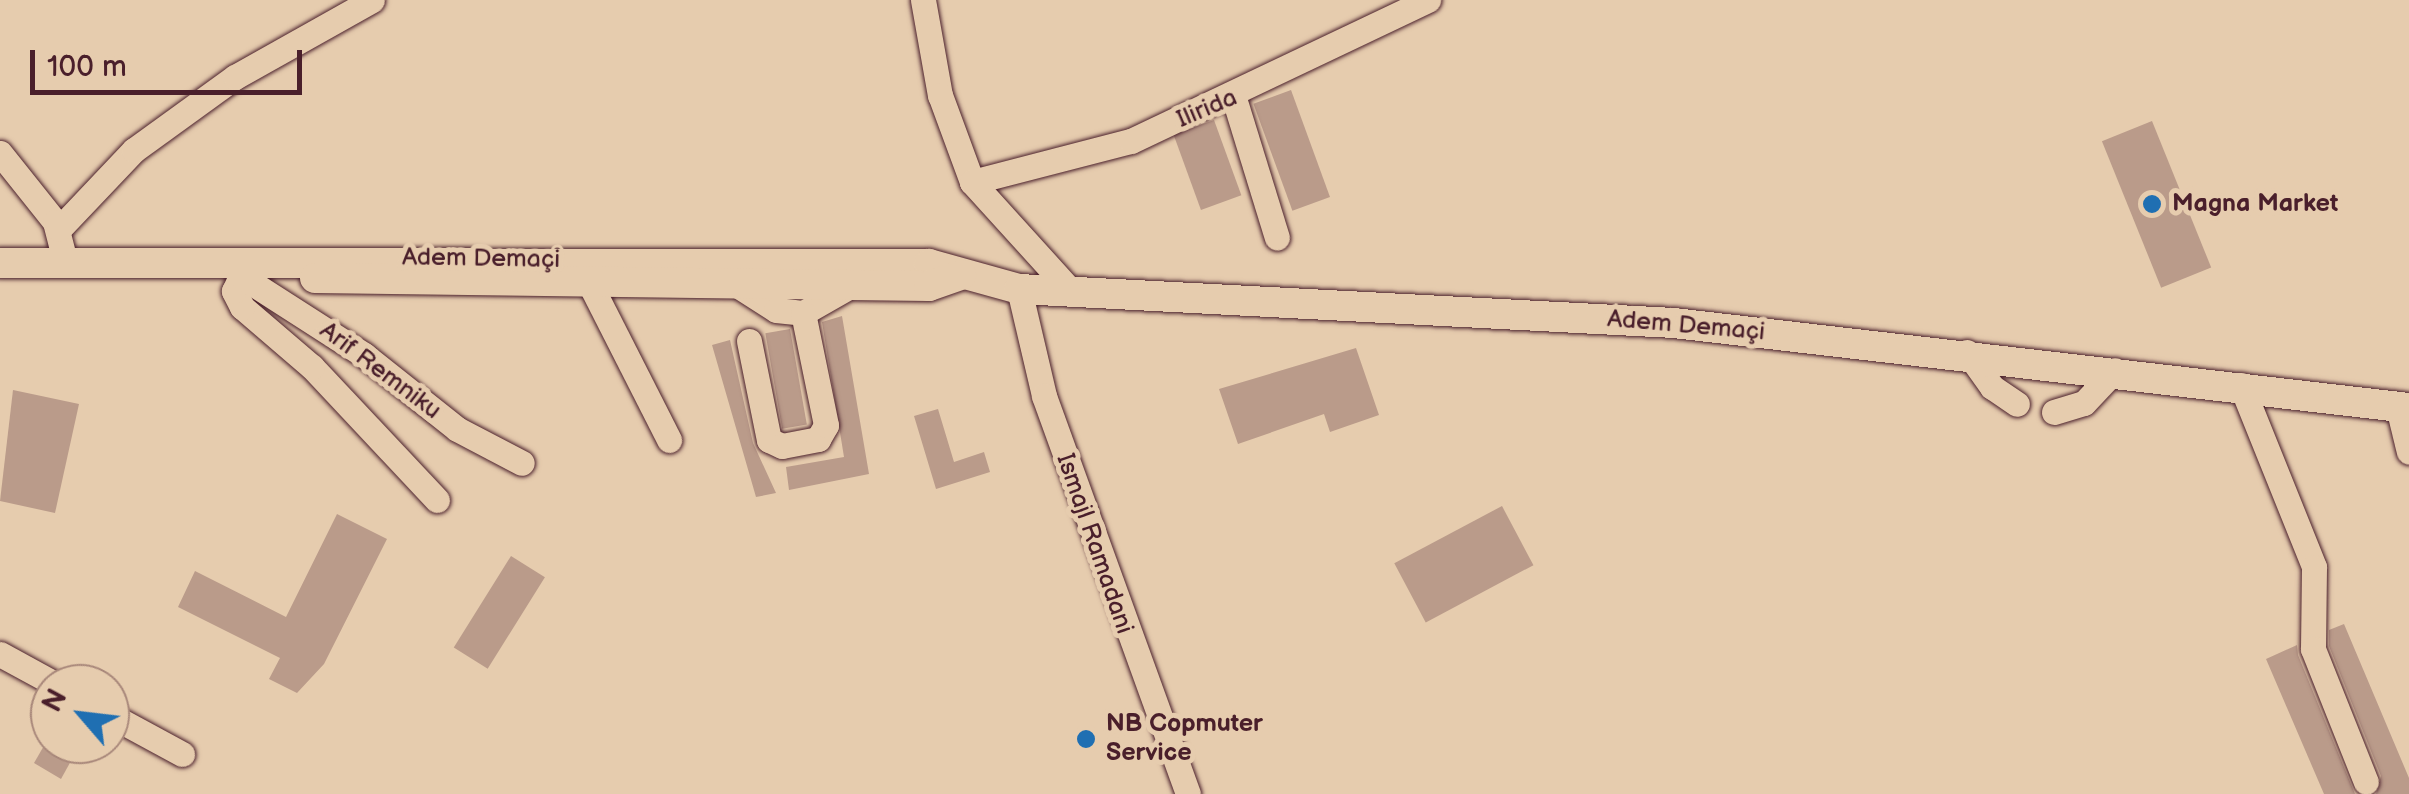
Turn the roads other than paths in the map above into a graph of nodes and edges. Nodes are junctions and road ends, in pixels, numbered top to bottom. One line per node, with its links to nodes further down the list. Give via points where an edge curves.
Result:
1 (372, 0): 7 (street, via 235,77 148,140)
2 (924, 0): 6 (street, via 940,95)
3 (1428, 0): 4 (street, Ilirida)
4 (1234, 98): 6 (street, Ilirida, via 1080,157); 8 (street)
5 (0, 153): 7 (street)
6 (972, 182): 18 (street)
7 (59, 229): 9 (street)
8 (1277, 238)
9 (65, 261): 10 (main road, Adem Demaçi); 12 (main road, Adem Demaçi, via 929,264)
10 (0, 263)
11 (240, 276): 13 (main road, Adem Demaçi); 14 (main road, Adem Demaçi); 29 (street, Arif Remniku, via 364,355 457,429); 30 (street, via 234,291 242,308 312,367)
12 (961, 276): 16 (main road, Adem Demaçi, via 929,286); 17 (main road, Adem Demaçi)
13 (0, 282)
14 (590, 284): 15 (main road, Adem Demaçi); 27 (street)
15 (737, 285): 16 (main road, Adem Demaçi); 19 (street, via 776,310)
16 (852, 285): 19 (street)
17 (1019, 288): 18 (main road, Adem Demaçi); 36 (street, Ismajl Ramadani, via 1056,432)
18 (1069, 290): 21 (main road, Adem Demaçi, via 1674,323)
19 (803, 313): 20 (street, via 826,425 818,439 782,446 770,440)
20 (749, 341)
21 (1968, 352): 22 (main road, Adem Demaçi); 24 (street, via 1992,387)
22 (2115, 370): 23 (main road, Adem Demaçi); 26 (street, via 2084,403)
23 (2241, 385): 25 (main road, Adem Demaçi); 35 (street, via 2314,567 2313,649)
24 (2018, 404)
25 (2404, 408): 28 (street)
26 (2054, 412)
27 (669, 440)
28 (2409, 452)
29 (522, 463)
30 (437, 500)
31 (0, 654): 32 (street)
32 (30, 670)
33 (130, 725): 34 (street)
34 (182, 754)
35 (2366, 782)
36 (1188, 794)

